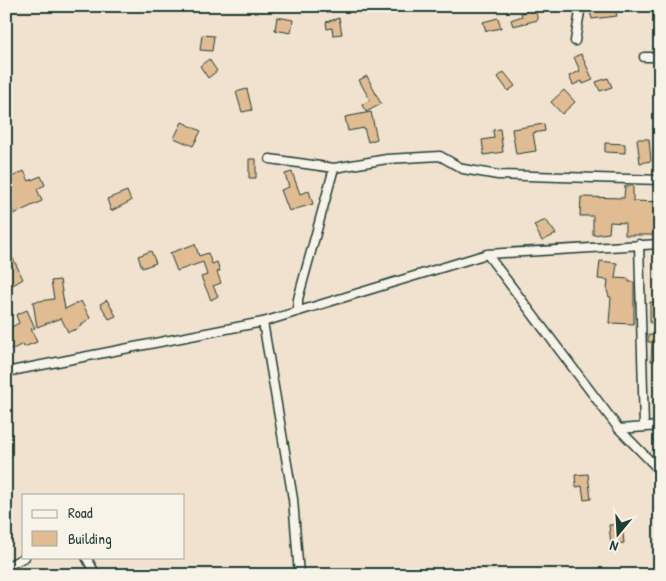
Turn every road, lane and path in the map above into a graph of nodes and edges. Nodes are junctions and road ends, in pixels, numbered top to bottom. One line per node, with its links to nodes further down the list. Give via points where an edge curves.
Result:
1 (581, 6): 2 (street)
2 (575, 41)
3 (644, 57): 4 (street)
4 (660, 57)
5 (270, 159): 6 (street)
6 (334, 168): 7 (street, via 440,156 463,169 498,175); 11 (street, via 298,299)
7 (660, 180)
8 (640, 244): 9 (street); 10 (street); 15 (street)
9 (660, 244)
10 (487, 254): 11 (street); 16 (street)
11 (298, 311): 12 (street)
12 (262, 322): 13 (street); 22 (street, via 293,499)
13 (6, 372)
14 (660, 426): 15 (street)
15 (644, 427): 16 (street)
16 (619, 429): 17 (street)
17 (660, 471)
18 (23, 558): 20 (street)
19 (87, 558): 21 (street)
20 (6, 567)
21 (96, 575)
22 (298, 575)

